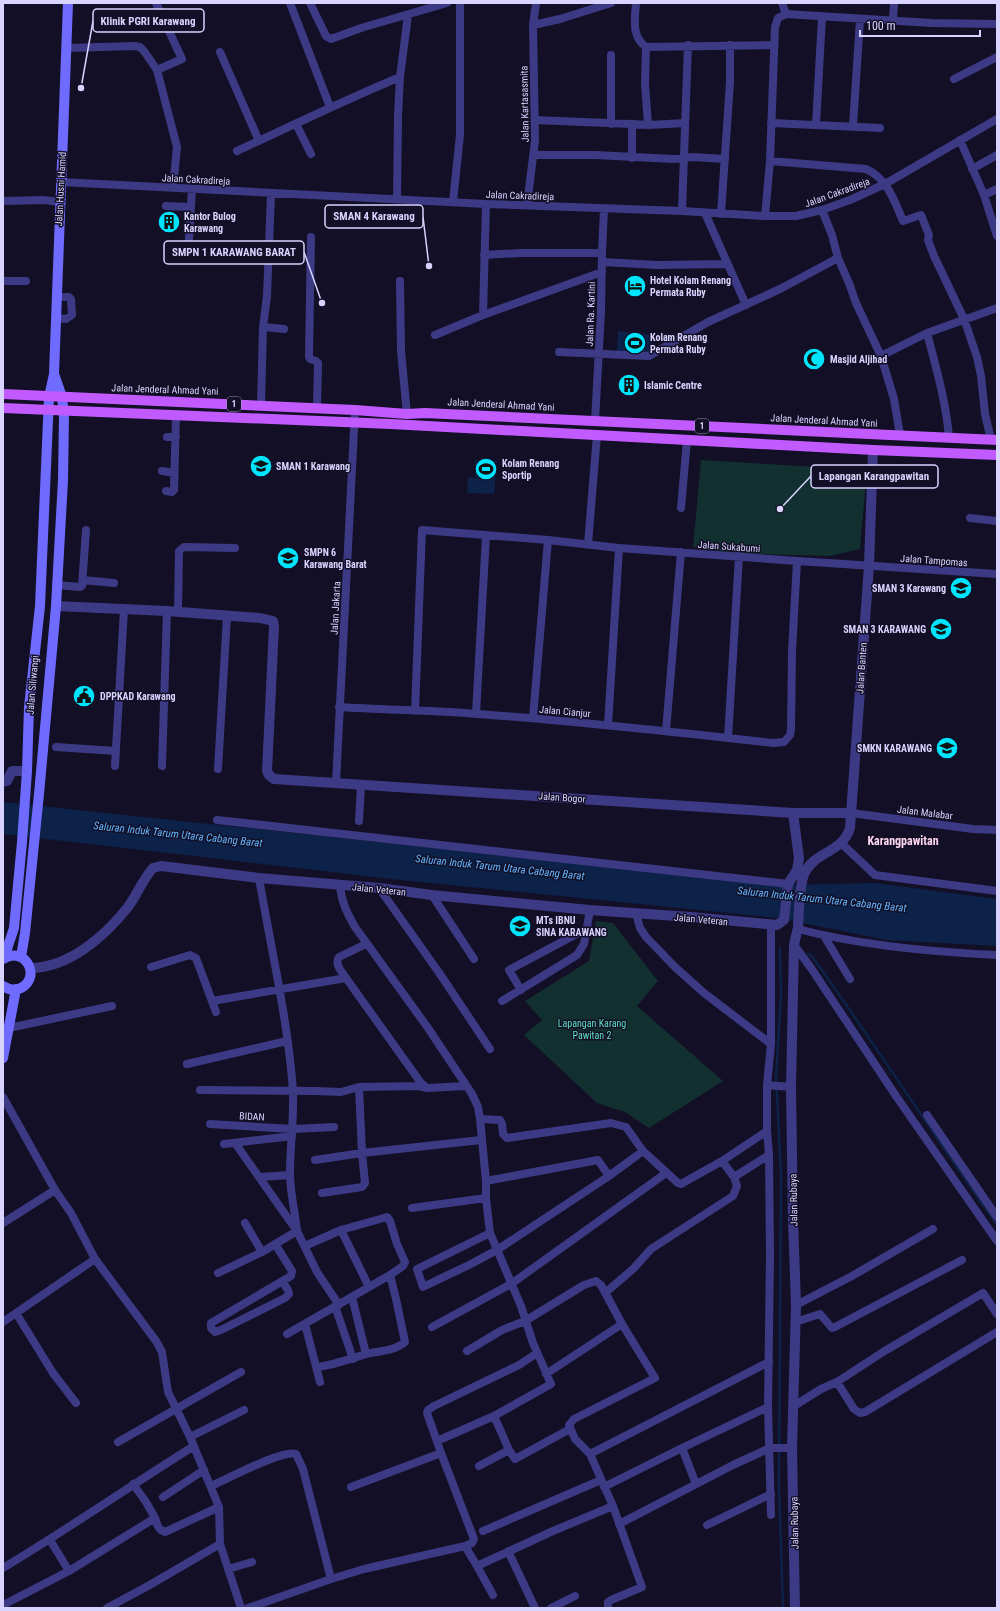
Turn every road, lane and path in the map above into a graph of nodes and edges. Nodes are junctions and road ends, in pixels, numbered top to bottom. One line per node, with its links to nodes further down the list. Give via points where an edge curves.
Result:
1 (68, 3): 23 (main road, Jalan Husni Hamid)
2 (156, 3): 27 (street, via 182,59)
3 (290, 3): 30 (street)
4 (310, 3): 13 (street, via 326,36 331,39)
5 (447, 3): 13 (street)
6 (460, 3): 63 (street, via 460,135)
7 (536, 3): 18 (street, Jalan Kartasasmita)
8 (611, 3): 18 (street)
9 (636, 3): 22 (street, via 635,33 640,43)
10 (782, 3): 12 (street)
11 (894, 3): 16 (street)
12 (786, 14): 14 (street); 20 (street, via 781,15 776,21)
13 (408, 15): 28 (street)
14 (822, 17): 15 (street); 39 (street)
15 (860, 19): 16 (street); 40 (street)
16 (893, 20): 17 (street)
17 (997, 24)
18 (534, 25): 32 (street, Jalan Kartasasmita)
19 (688, 45): 21 (street); 22 (street); 33 (street)
20 (774, 45): 21 (street); 34 (street)
21 (730, 46): 50 (street)
22 (646, 47): 38 (street)
23 (66, 48): 27 (street, via 135,46 149,57); 53 (main road, Jalan Husni Hamid)
24 (220, 52): 43 (street)
25 (611, 55): 36 (street)
26 (997, 57): 29 (street)
27 (157, 70): 55 (street, via 176,147)
28 (400, 77): 30 (street); 60 (street)
29 (954, 79)
30 (330, 107): 35 (street)
31 (997, 119): 42 (street, Jalan Cakradireja)
32 (535, 120): 36 (street); 46 (street, Jalan Kartasasmita)
33 (685, 123): 38 (street); 49 (street)
34 (770, 123): 39 (street); 51 (street)
35 (296, 124): 43 (street); 45 (street)
36 (611, 124): 37 (street)
37 (632, 124): 38 (street); 48 (street)
38 (648, 125)
39 (816, 125): 40 (street)
40 (853, 126): 41 (street)
41 (880, 128)
42 (960, 140): 52 (street); 54 (street, Jalan Cakradireja)
43 (259, 141): 44 (street)
44 (237, 151)
45 (311, 154)
46 (535, 155): 48 (street); 65 (street, Jalan Kartasasmita)
47 (997, 155): 52 (street)
48 (632, 158): 49 (street)
49 (683, 158): 50 (street); 70 (street)
50 (725, 159): 72 (street)
51 (770, 161): 54 (street, via 866,169 872,171); 73 (street)
52 (972, 169): 59 (street)
53 (61, 182): 55 (street, Jalan Cakradireja); 62 (main road, Jalan Husni Hamid)
54 (885, 184): 69 (street, Jalan Cakradireja); 92 (street, via 903,221 922,217 934,256)
55 (174, 188): 56 (street, Jalan Cakradireja)
56 (192, 189): 58 (street, Jalan Cakradireja); 67 (street)
57 (997, 189): 59 (street)
58 (270, 194): 60 (street, Jalan Cakradireja); 93 (street, via 267,296)
59 (984, 195): 74 (street)
60 (396, 200): 63 (street, Jalan Cakradireja)
61 (3, 201): 62 (street)
62 (61, 202): 91 (main road, Jalan Husni Hamid)
63 (453, 202): 64 (street, Jalan Cakradireja)
64 (486, 204): 65 (street, Jalan Cakradireja); 79 (street)
65 (527, 205): 68 (street, Jalan Cakradireja)
66 (166, 206): 67 (street)
67 (191, 207): 77 (street)
68 (604, 209): 70 (street, Jalan Cakradireja); 78 (street, Jalan Ra. Kartini)
69 (822, 210): 73 (street, Jalan Cakradireja, via 796,216); 80 (street)
70 (682, 211): 71 (street, Jalan Cakradireja)
71 (705, 213): 72 (street, Jalan Cakradireja); 82 (street)
72 (721, 214): 73 (street, Jalan Cakradireja)
73 (765, 216)
74 (996, 225): 75 (street)
75 (997, 236)
76 (311, 237): 106 (street, via 309,357 318,363)
77 (189, 240)
78 (602, 253): 79 (street); 81 (street, Jalan Ra. Kartini)
79 (484, 255): 90 (street)
80 (838, 258): 88 (street); 99 (street)
81 (602, 262): 82 (street, via 657,265); 83 (street, Jalan Ra. Kartini)
82 (727, 264): 88 (street)
83 (602, 272): 90 (street); 98 (street, Jalan Ra. Kartini)
84 (3, 280): 85 (street)
85 (26, 281)
86 (400, 281): 110 (street, via 401,351)
87 (64, 297): 91 (street, via 71,299 72,315 66,319)
88 (746, 305): 98 (street, via 708,322 649,356)
89 (997, 308): 92 (street)
90 (483, 315): 96 (street)
91 (56, 318): 100 (main road, Jalan Husni Hamid)
92 (964, 319): 95 (street); 120 (street, via 981,376 985,414)
93 (263, 327): 94 (street); 104 (street)
94 (284, 329)
95 (927, 333): 99 (street); 117 (street)
96 (435, 335)
97 (559, 352): 98 (street)
98 (598, 354): 112 (street, Jalan Ra. Kartini)
99 (881, 356): 115 (street, via 894,399)
100 (54, 374): 102 (main road, Jalan Husni Hamid); 103 (main road, Jalan Husni Hamid)
101 (3, 394): 102 (main road, Jalan Jenderal Ahmad Yani / 1)
102 (49, 397): 103 (main road, Jalan Jenderal Ahmad Yani / 1); 107 (main road, Jalan Husni Hamid)
103 (62, 397): 104 (main road, Jalan Jenderal Ahmad Yani / 1); 108 (main road, Jalan Husni Hamid)
104 (261, 405): 106 (main road, Jalan Jenderal Ahmad Yani / 1)
105 (3, 408): 107 (main road, 1)
106 (317, 408): 109 (main road, Jalan Jenderal Ahmad Yani / 1)
107 (49, 410): 108 (main road, 1); 128 (main road, Jalan Siliwangi)
108 (63, 410): 111 (main road, 1); 127 (main road, Jalan Siliwangi)
109 (355, 410): 110 (main road, Jalan Jenderal Ahmad Yani / 1); 113 (street, Jalan Jakarta)
110 (407, 414): 112 (main road, Jalan Jenderal Ahmad Yani / 1)
111 (176, 415): 113 (main road, 1); 118 (street)
112 (595, 421): 115 (main road, Jalan Jenderal Ahmad Yani / 1)
113 (355, 423): 114 (main road, 1); 150 (street, Jalan Jakarta)
114 (597, 435): 119 (main road, 1); 134 (street)
115 (900, 435): 117 (main road, Jalan Jenderal Ahmad Yani / 1)
116 (167, 437): 118 (street)
117 (949, 437): 120 (main road, Jalan Jenderal Ahmad Yani / 1)
118 (176, 438): 124 (street)
119 (687, 440): 121 (main road, 1); 126 (street)
120 (994, 440)
121 (873, 450): 122 (main road, 1); 140 (street, Jalan Banten)
122 (997, 455)
123 (162, 471): 124 (street)
124 (174, 473): 125 (street, via 174,490)
125 (166, 491)
126 (681, 508)
127 (61, 512): 128 (main road); 144 (main road, Jalan Siliwangi)
128 (44, 513): 151 (main road, Jalan Siliwangi, via 40,606)
129 (970, 518): 130 (street)
130 (997, 521)
131 (86, 530): 142 (street)
132 (486, 536): 133 (street, Jalan Sukabumi); 153 (street, Jalan Sukabumi, via 422,530); 154 (street)
133 (548, 540): 134 (street, Jalan Sukabumi); 155 (street)
134 (588, 544): 136 (street, Jalan Sukabumi)
135 (235, 548): 148 (street, via 184,547 179,551)
136 (619, 548): 137 (street, Jalan Sukabumi); 156 (street)
137 (680, 552): 138 (street, Jalan Sukabumi); 157 (street)
138 (738, 556): 139 (street, Jalan Sukabumi); 158 (street)
139 (797, 562): 140 (street, Jalan Sukabumi); 158 (street, Jalan Cianjur, via 791,730 784,742)
140 (869, 566): 141 (street, Jalan Tampomas); 169 (street, Jalan Banten)
141 (997, 574)
142 (83, 580): 143 (street); 144 (street, via 80,588)
143 (114, 582)
144 (56, 585): 145 (main road, Jalan Siliwangi)
145 (56, 606): 146 (street); 152 (main road, Jalan Siliwangi)
146 (124, 609): 147 (street); 160 (street)
147 (167, 611): 148 (street); 162 (street)
148 (178, 612): 149 (street)
149 (227, 616): 163 (street); 166 (street, Jalan Bogor, via 264,618 273,621 267,771 269,775 274,779)
150 (339, 706): 153 (street, Jalan Cianjur); 166 (street, Jalan Jakarta)
151 (29, 707): 152 (main road); 164 (main road, Jalan Siliwangi)
152 (46, 709): 189 (main road, Jalan Siliwangi)
153 (415, 711): 154 (street, Jalan Cianjur)
154 (476, 713): 155 (street, Jalan Cianjur)
155 (534, 718): 156 (street, Jalan Cianjur)
156 (608, 724): 157 (street, Jalan Cianjur)
157 (666, 731): 158 (street, Jalan Cianjur)
158 (728, 738)
159 (56, 747): 160 (street)
160 (116, 751): 161 (street)
161 (115, 766)
162 (162, 766)
163 (218, 769)
164 (27, 771): 165 (street, via 12,771 7,781); 190 (main road, Jalan Siliwangi, via 14,928)
165 (3, 782)
166 (336, 783): 167 (street, Jalan Bogor)
167 (361, 785): 168 (street, Jalan Bogor); 171 (street)
168 (793, 813): 169 (street, Jalan Bogor); 175 (street, via 799,858 797,870)
169 (851, 813): 172 (street, Jalan Malabar); 173 (street, Jalan Rubaya, via 848,836)
170 (216, 820): 175 (street)
171 (359, 820)
172 (997, 830)
173 (841, 843): 178 (street, via 875,875); 183 (street, Jalan Rubaya, via 812,862 805,871)
174 (259, 878): 176 (street, Jalan Veteran); 193 (street, Jalan Veteran, via 195,869 155,867 150,870 129,906 93,943 74,955 47,966); 198 (street)
175 (788, 884): 182 (street, via 784,920)
176 (340, 885): 177 (street, Jalan Veteran); 186 (street, via 345,910)
177 (379, 888): 179 (street, Jalan Veteran); 207 (street)
178 (997, 891)
179 (432, 895): 180 (street, Jalan Veteran); 191 (street)
180 (590, 910): 181 (street, Jalan Veteran); 184 (street)
181 (636, 913): 182 (street, Jalan Veteran); 206 (street, via 640,928 646,937 675,968)
182 (770, 926): 206 (street)
183 (798, 926): 185 (street); 187 (street, Jalan Rubaya)
184 (588, 928): 199 (street, via 584,944 577,955); 199 (street, via 509,970)
185 (824, 936): 188 (street, via 915,949); 195 (street)
186 (366, 944): 194 (street, via 337,959); 210 (street, via 428,1028)
187 (794, 945): 213 (street, Jalan Rubaya); 249 (street)
188 (997, 955)
189 (21, 957): 190 (main road, via 14,955); 193 (main road)
190 (3, 958)
191 (474, 959)
192 (151, 966): 200 (street, via 190,955 196,958)
193 (30, 968): 197 (main road, via 28,982)
194 (346, 978): 198 (street); 214 (street)
195 (850, 979)
196 (3, 986): 197 (main road)
197 (16, 989): 204 (main road)
198 (279, 990): 200 (street); 205 (street)
199 (521, 990): 201 (street)
200 (212, 1001): 203 (street)
201 (502, 1001)
202 (112, 1006): 204 (street)
203 (216, 1012)
204 (9, 1028): 208 (main road)
205 (287, 1041): 209 (street); 216 (street)
206 (771, 1044): 211 (street)
207 (490, 1049)
208 (3, 1058)
209 (187, 1064)
210 (466, 1086): 214 (street); 219 (street, via 478,1107)
211 (769, 1086): 213 (street); 223 (street)
212 (359, 1087): 214 (street); 216 (street, via 341,1092); 228 (street)
213 (788, 1087): 264 (street, Jalan Rubaya)
214 (427, 1088)
215 (200, 1090): 216 (street)
216 (293, 1091): 222 (street)
217 (3, 1097): 238 (street)
218 (927, 1115): 242 (street)
219 (480, 1119): 224 (street); 227 (street, via 500,1120 503,1134 507,1138 618,1124 626,1128)
220 (210, 1124): 222 (street, BIDAN)
221 (334, 1127): 222 (street)
222 (292, 1132): 225 (street); 233 (street)
223 (767, 1132): 229 (street); 231 (street)
224 (482, 1140): 228 (street); 237 (street)
225 (235, 1143): 226 (street); 235 (street)
226 (224, 1144)
227 (643, 1151): 232 (street); 234 (street)
228 (362, 1153): 230 (street); 239 (street, via 364,1186)
229 (769, 1155): 236 (street); 279 (street)
230 (315, 1160)
231 (722, 1161): 232 (street, via 681,1184); 236 (street)
232 (666, 1173): 259 (street)
233 (290, 1175): 235 (street); 246 (street)
234 (609, 1176): 237 (street, via 598,1160); 252 (street)
235 (259, 1177): 246 (street)
236 (734, 1177): 261 (street, via 737,1186 733,1196 651,1249 633,1269)
237 (486, 1181): 240 (street)
238 (55, 1190): 243 (street); 254 (street, via 71,1213)
239 (322, 1193)
240 (486, 1198): 241 (street); 248 (street)
241 (412, 1208)
242 (997, 1217)
243 (3, 1223)
244 (245, 1223): 253 (street)
245 (933, 1229): 264 (street)
246 (298, 1230): 250 (street); 251 (street)
247 (341, 1230): 251 (street); 257 (street, via 387,1217 405,1262 404,1266); 260 (street)
248 (490, 1233): 252 (street); 252 (street, via 417,1269 423,1288)
249 (997, 1241)
250 (275, 1244): 253 (street); 258 (street, via 292,1271 290,1276)
251 (305, 1246): 263 (street)
252 (497, 1250): 259 (street)
253 (262, 1252): 256 (street)
254 (95, 1259): 265 (street); 288 (street, via 162,1352 168,1392)
255 (962, 1260): 269 (street, via 835,1327 829,1326 820,1314)
256 (218, 1273)
257 (390, 1276): 260 (street); 277 (street, via 405,1342 397,1347)
258 (282, 1281): 258 (street, via 289,1292 285,1298 221,1330 215,1332 211,1328 211,1323)
259 (511, 1284): 267 (street); 272 (street)
260 (369, 1287): 262 (street)
261 (604, 1293): 267 (street, via 601,1285 596,1281 591,1282); 271 (street)
262 (352, 1297): 263 (street); 277 (street)
263 (337, 1305): 270 (street); 278 (street)
264 (796, 1305): 269 (street, Jalan Rubaya)
265 (16, 1313): 268 (street); 285 (street, via 53,1373)
266 (997, 1314): 284 (street, via 983,1293)
267 (525, 1321): 275 (street, via 502,1330); 276 (street)
268 (3, 1322)
269 (795, 1322): 286 (street, Jalan Rubaya)
270 (305, 1324): 274 (street); 280 (street)
271 (622, 1324): 282 (street); 291 (street, via 655,1378 574,1419 569,1425)
272 (432, 1326)
273 (997, 1332): 284 (street, via 864,1412 860,1413 854,1409)
274 (287, 1334)
275 (467, 1351)
276 (537, 1353): 282 (street); 293 (street, via 519,1365 430,1408 427,1413)
277 (366, 1354): 278 (street)
278 (353, 1359): 280 (street)
279 (769, 1362): 287 (street); 301 (street)
280 (317, 1367): 283 (street)
281 (241, 1372): 288 (street)
282 (546, 1374): 290 (street, via 551,1384)
283 (320, 1382)
284 (836, 1382): 286 (street)
285 (76, 1403)
286 (794, 1406): 298 (street, Jalan Rubaya)
287 (768, 1407): 296 (street); 297 (street)
288 (175, 1408): 292 (street); 294 (street)
289 (244, 1410): 292 (street)
290 (494, 1416): 293 (street); 299 (street)
291 (570, 1429): 299 (street, via 515,1459); 301 (street, via 575,1439)
292 (190, 1436): 295 (street)
293 (437, 1441): 300 (street)
294 (118, 1442)
295 (194, 1446): 303 (street); 304 (street)
296 (682, 1448): 305 (street); 306 (street)
297 (772, 1448): 298 (street); 306 (street, via 733,1464); 309 (street)
298 (789, 1448): 337 (street, Jalan Rubaya)
299 (509, 1450): 302 (street)
300 (441, 1453): 308 (street); 320 (street, via 474,1539)
301 (590, 1454): 305 (street)
302 (479, 1466)
303 (204, 1470): 307 (street); 310 (street)
304 (133, 1484): 314 (street); 318 (street)
305 (603, 1484): 311 (street); 317 (street)
306 (696, 1484): 315 (street)
307 (211, 1486): 312 (street); 327 (street, via 270,1460 289,1453 296,1454 303,1469)
308 (351, 1487)
309 (771, 1494): 313 (street); 316 (street)
310 (163, 1497)
311 (613, 1506): 315 (street); 321 (street)
312 (219, 1507): 314 (street, via 165,1532 158,1527); 319 (street)
313 (771, 1515)
314 (155, 1518): 326 (street)
315 (619, 1524): 336 (street, via 642,1587 611,1600 608,1602)
316 (707, 1526)
317 (483, 1531)
318 (50, 1540): 324 (street); 326 (street)
319 (220, 1544): 325 (street); 331 (street)
320 (466, 1546): 323 (street); 327 (street)
321 (508, 1551): 323 (street); 334 (street)
322 (252, 1562): 325 (street)
323 (477, 1566): 328 (street)
324 (3, 1568)
325 (228, 1569): 332 (street)
326 (69, 1571): 330 (street)
327 (331, 1579): 333 (street)
328 (493, 1595)
329 (576, 1596): 335 (street)
330 (5, 1604)
331 (107, 1608)
332 (241, 1608)
333 (248, 1608)
334 (535, 1608)
335 (551, 1608)
336 (608, 1608)
337 (795, 1608)

